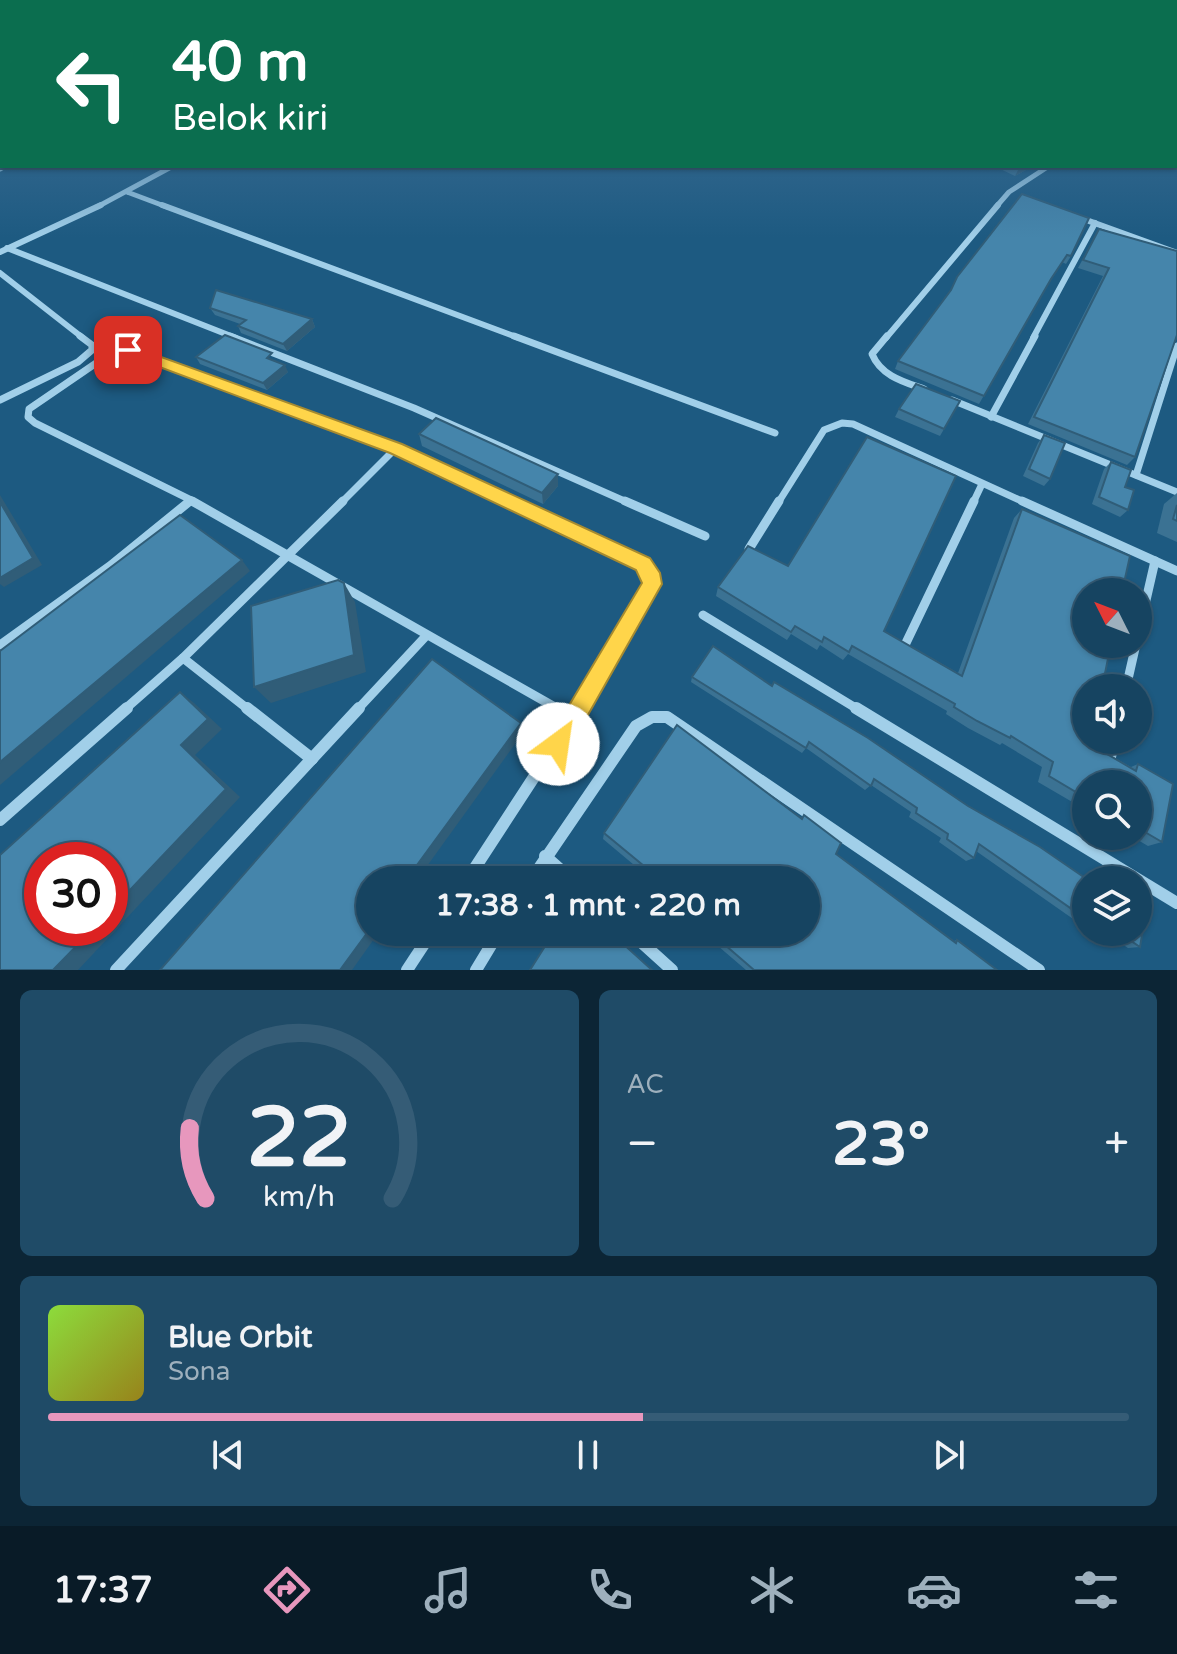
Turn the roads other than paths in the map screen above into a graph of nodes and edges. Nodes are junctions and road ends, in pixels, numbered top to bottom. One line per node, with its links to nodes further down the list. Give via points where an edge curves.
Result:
1 (152, 168): 6 (street)
2 (169, 168): 6 (street)
3 (1037, 168): 5 (street)
4 (1046, 168): 5 (street)
5 (1042, 170): 8 (street)
6 (153, 177): 7 (street)
7 (127, 192): 12 (street); 18 (street)
8 (1009, 192): 9 (street); 17 (street, via 872,354 886,372)
9 (1024, 197)
10 (1066, 213): 11 (street)
11 (1095, 223): 13 (street); 17 (street)
12 (4, 250): 24 (street, via 414,408)
13 (1177, 253)
14 (0, 273): 16 (street, via 92,350)
15 (1177, 346): 20 (street)
16 (0, 400)
17 (991, 417): 20 (street)
18 (775, 433)
19 (396, 448): 23 (street, via 128,350 105,357 29,409 30,421); 26 (street); 35 (street, via 638,560 650,573 652,584)
20 (1136, 475): 22 (street)
21 (982, 484): 25 (street, via 853,424 831,425); 27 (street); 33 (street)
22 (1177, 492)
23 (191, 500): 26 (street); 32 (street)
24 (705, 536)
25 (749, 549)
26 (288, 555): 31 (street); 34 (street)
27 (1155, 561): 28 (street); 29 (street)
28 (1177, 571)
29 (1151, 578)
30 (703, 615): 44 (street)
31 (426, 636): 35 (street); 38 (street)
32 (0, 645)
33 (905, 645)
34 (183, 658): 38 (street); 39 (street)
35 (574, 718): 41 (street)
36 (1111, 754): 37 (street)
37 (1110, 757)
38 (312, 759): 48 (street)
39 (0, 820)
40 (545, 856): 42 (street); 43 (street); 52 (street, via 636,726 652,717 667,717)
41 (476, 866)
42 (539, 866)
43 (556, 866)
44 (1177, 903)
45 (423, 946): 49 (street)
46 (491, 946): 50 (street)
47 (645, 946): 51 (street)
48 (116, 970)
49 (407, 970)
50 (476, 970)
51 (672, 970)
52 (1039, 970)

